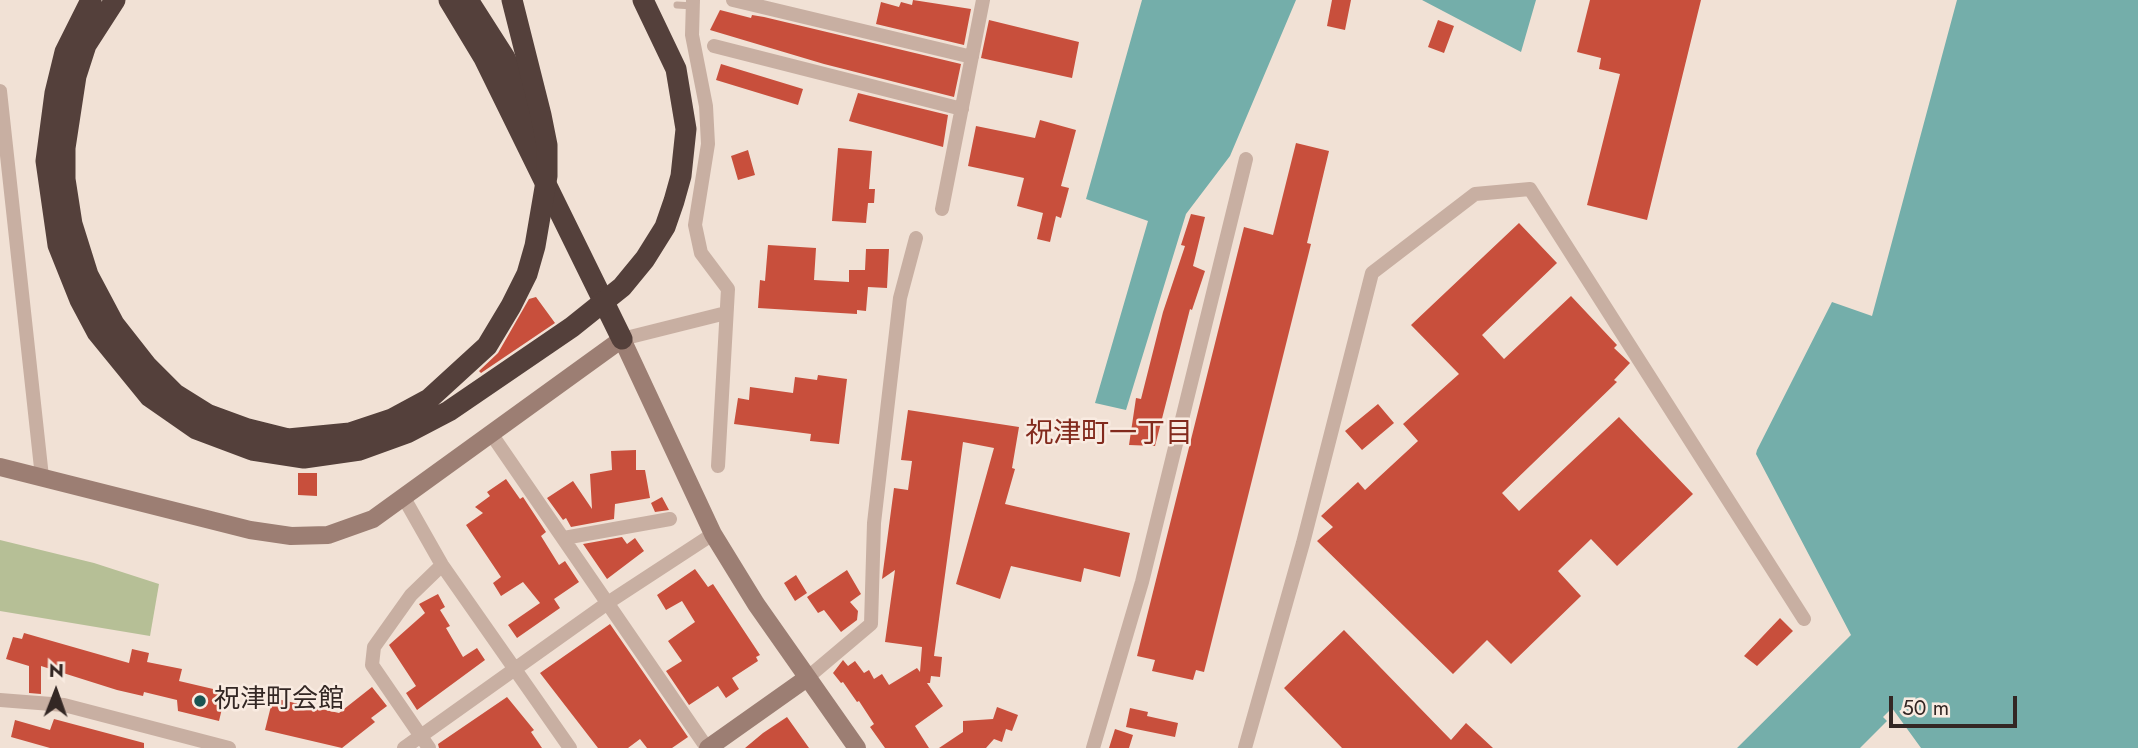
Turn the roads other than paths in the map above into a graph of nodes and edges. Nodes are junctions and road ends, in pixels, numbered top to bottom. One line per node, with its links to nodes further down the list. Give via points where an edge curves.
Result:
1 (91, 0): 6 (highway, bridge, via 65,52 46,161 58,245 79,300 97,331 150,397 197,429 241,446 304,457 360,450 449,411 572,327 622,287 645,259 665,227 674,201 686,129 676,69)
2 (115, 0): 5 (highway, bridge, via 86,45 76,76 65,148 72,224 88,275 114,324 175,394 207,414 288,439 350,433 392,419 429,399 487,346 511,306 536,246 547,176 547,145)
3 (449, 0): 18 (highway, via 484,58)
4 (468, 0): 18 (highway, via 510,70)
5 (512, 0)
6 (643, 0)
7 (733, 0): 11 (street)
8 (984, 0): 11 (street)
9 (688, 4): 17 (street, via 708,144 695,225 701,253 728,289)
10 (714, 46): 13 (street)
11 (972, 57): 13 (street)
12 (0, 91): 22 (street)
13 (962, 110): 15 (street)
14 (1246, 159): 39 (street, via 1142,582)
15 (942, 209)
16 (916, 237): 31 (street, via 900,298 874,523 871,624)
17 (726, 313): 18 (street); 20 (street)
18 (622, 339): 19 (street); 25 (street)
19 (492, 435): 23 (street); 26 (street)
20 (718, 466)
21 (0, 467): 22 (street)
22 (42, 477): 23 (street, via 250,530 291,536 328,535 373,519)
23 (404, 498): 27 (street)
24 (670, 519): 26 (street)
25 (713, 534): 28 (street); 31 (street)
26 (564, 538): 28 (street)
27 (442, 565): 30 (street); 33 (street, via 411,595 374,647 372,665)
28 (609, 602): 30 (street); 37 (street)
29 (1804, 619): 40 (street, via 1530,189 1475,194 1372,273)
30 (515, 669): 33 (street); 36 (street)
31 (807, 678): 37 (street); 38 (street)
32 (0, 700): 34 (street, via 64,705)
33 (424, 742): 35 (street)
34 (229, 748)
35 (404, 748)
36 (570, 748)
37 (708, 748)
38 (856, 748)
39 (1093, 748)
40 (1245, 748)

